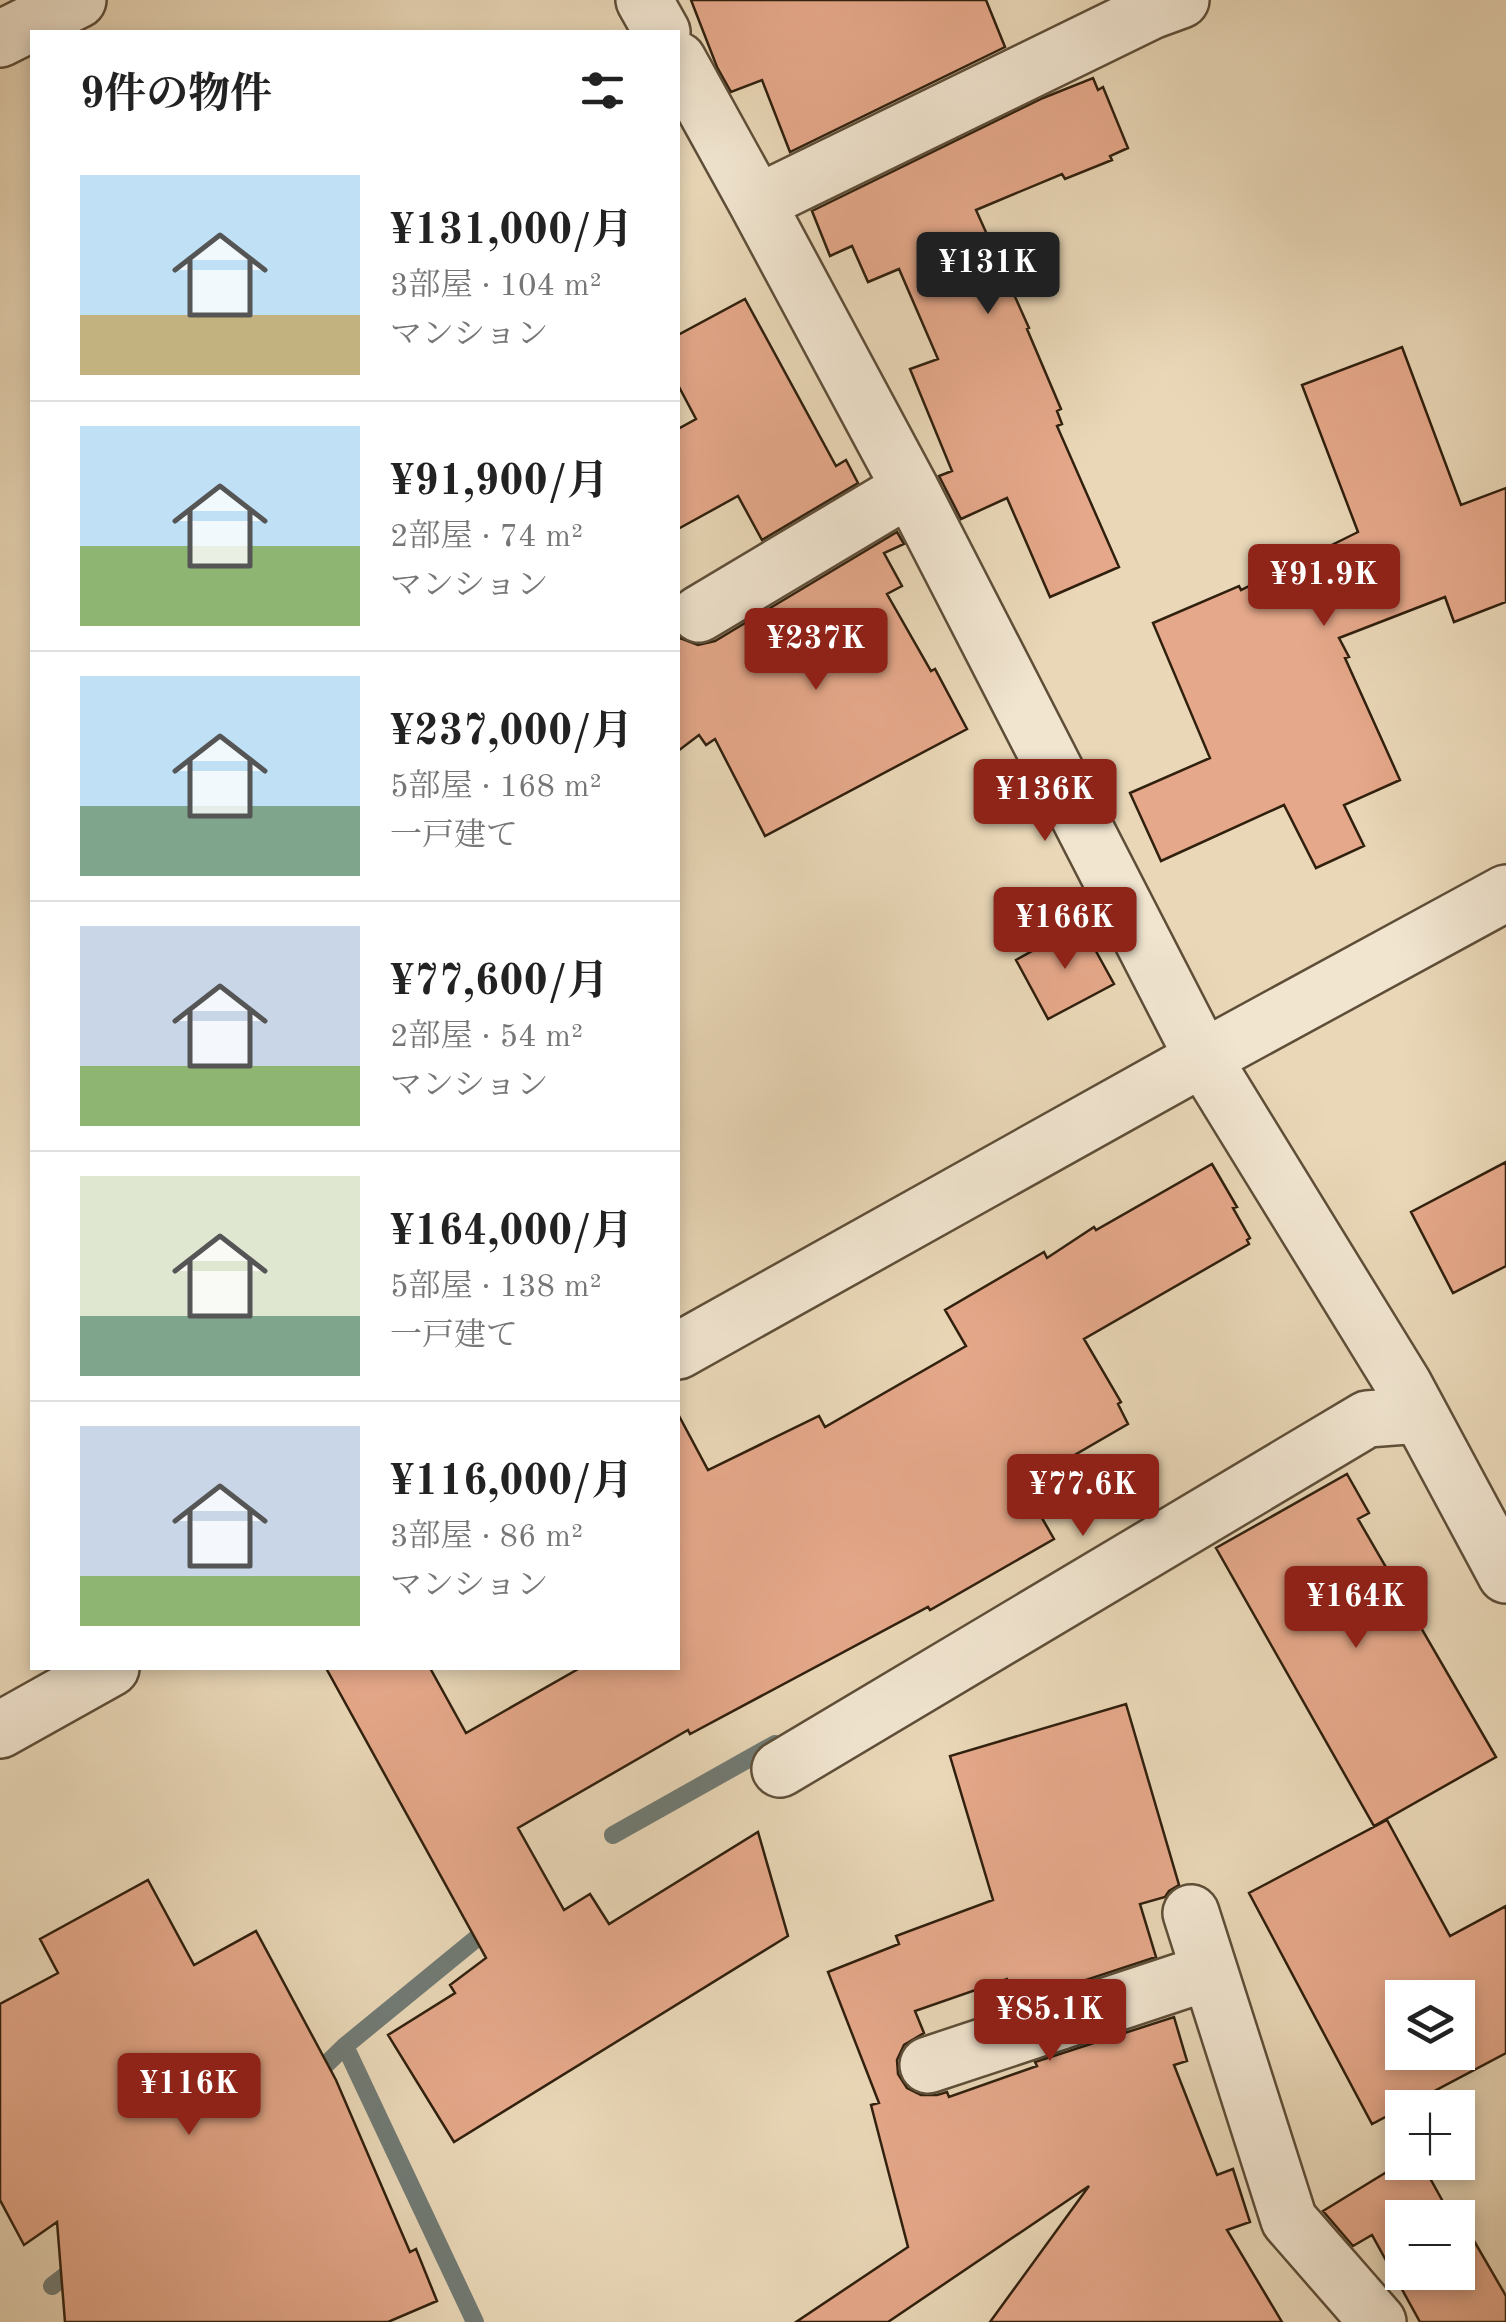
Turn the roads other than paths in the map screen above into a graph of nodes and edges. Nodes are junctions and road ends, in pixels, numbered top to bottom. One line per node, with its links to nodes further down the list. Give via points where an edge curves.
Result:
1 (78, 0): 5 (street)
2 (644, 0): 4 (street)
3 (1181, 0): 7 (street)
4 (661, 30)
5 (0, 39)
6 (680, 64): 7 (street)
7 (757, 204): 8 (street)
8 (910, 488): 9 (street); 11 (street)
9 (699, 614)
10 (1506, 893): 11 (street)
11 (1203, 1058): 12 (street); 13 (street)
12 (680, 1351)
13 (1420, 1416): 14 (street); 17 (street, via 1367,1419)
14 (1506, 1575)
15 (107, 1670): 16 (street)
16 (0, 1730)
17 (780, 1769)
18 (1191, 1913): 19 (street)
19 (1210, 1972): 20 (street); 21 (street, via 1289,2220)
20 (928, 2065)
21 (1378, 2322)

